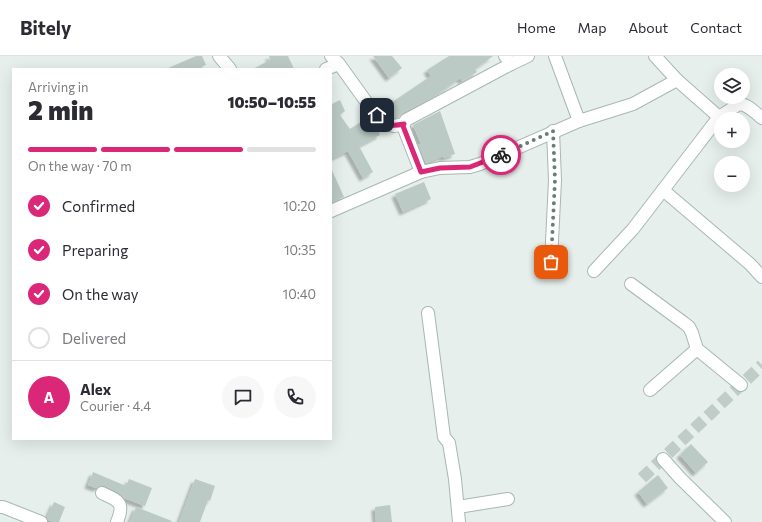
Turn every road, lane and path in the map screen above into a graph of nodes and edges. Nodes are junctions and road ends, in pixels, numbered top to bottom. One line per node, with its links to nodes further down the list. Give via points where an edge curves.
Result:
1 (219, 56): 7 (street)
2 (528, 56): 6 (street)
3 (555, 56): 13 (street)
4 (655, 56): 9 (street)
5 (335, 60): 8 (street); 14 (street, via 370,107 385,122 394,126)
6 (508, 60): 14 (street, via 406,120)
7 (229, 68)
8 (327, 68)
9 (677, 80): 11 (street); 13 (street, via 633,104)
10 (727, 112): 12 (street, via 742,104)
11 (714, 113)
12 (762, 118)
13 (579, 121): 16 (street)
14 (404, 124): 17 (street)
15 (714, 124): 18 (street)
16 (553, 131): 17 (street, via 470,167 440,168); 20 (street, via 555,180)
17 (421, 172): 19 (street)
18 (663, 190): 21 (street); 22 (street)
19 (332, 211)
20 (551, 262)
21 (594, 271)
22 (762, 277)
23 (631, 284): 25 (street, via 684,323 692,334)
24 (428, 313): 32 (street, via 444,437 449,443)
25 (697, 349): 26 (street); 27 (street)
26 (741, 385)
27 (650, 390)
28 (662, 459): 36 (street)
29 (102, 493): 34 (street, via 117,500 121,506)
30 (508, 499): 32 (street)
31 (0, 507): 33 (street)
32 (458, 507): 35 (street)
33 (41, 522)
34 (117, 522)
35 (459, 522)
36 (725, 522)

